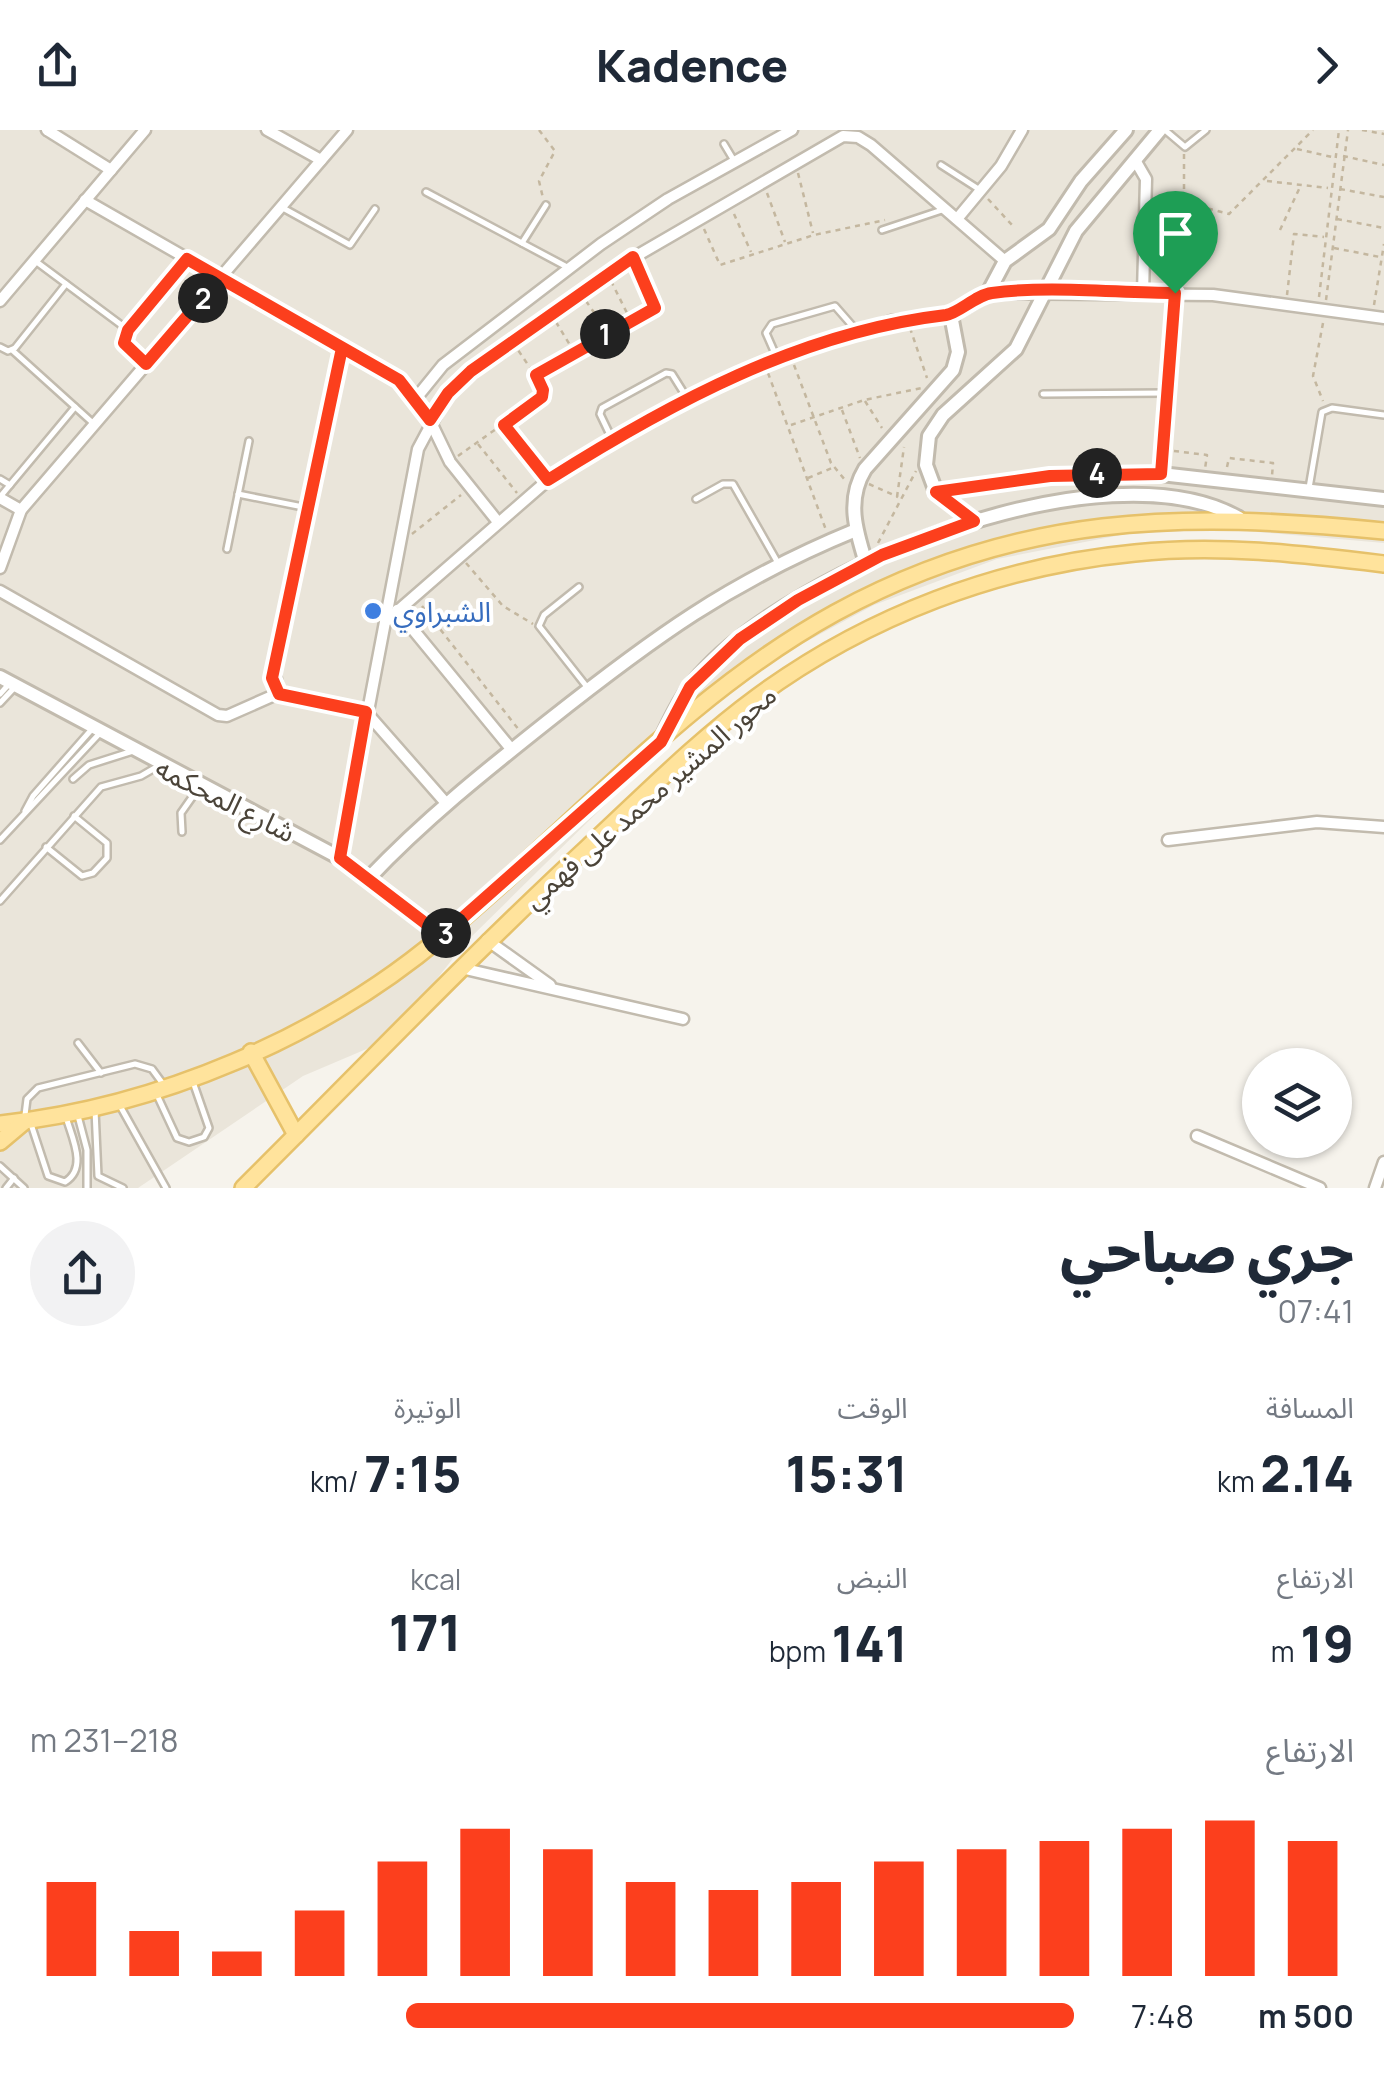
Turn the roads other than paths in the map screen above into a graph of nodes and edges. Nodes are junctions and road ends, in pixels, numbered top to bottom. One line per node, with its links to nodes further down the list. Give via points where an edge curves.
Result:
1 (47, 130): 15 (street)
2 (144, 130): 15 (street)
3 (267, 130): 11 (street)
4 (347, 130): 11 (street)
5 (792, 130): 13 (street)
6 (1022, 130): 16 (street)
7 (1126, 130): 24 (street)
8 (1162, 130): 9 (lane, via 1185,148); 12 (street)
9 (1206, 130)
10 (724, 144): 13 (lane)
11 (321, 160): 20 (street)
12 (1135, 160): 26 (street); 36 (street, via 1146,180)
13 (734, 162): 31 (street, via 634,220)
14 (940, 165): 16 (lane)
15 (111, 170): 18 (street)
16 (981, 191): 23 (street)
17 (426, 192): 27 (lane)
18 (85, 200): 28 (street); 29 (street)
19 (546, 205): 27 (lane)
20 (281, 207): 21 (lane, via 350,244); 32 (street)
21 (374, 209)
22 (946, 209): 23 (street); 25 (lane); 56 (street, via 858,137 843,136 580,291 448,393)
23 (957, 219): 30 (street)
24 (1056, 220): 26 (street); 30 (street)
25 (882, 230)
26 (1076, 232): 34 (street)
27 (522, 243): 31 (lane)
28 (187, 259): 32 (street); 41 (lane)
29 (34, 260): 33 (lane); 38 (street)
30 (1005, 261): 35 (street)
31 (569, 268): 51 (street, via 443,366)
32 (220, 278): 44 (street); 47 (street)
33 (66, 284): 41 (lane); 45 (lane)
34 (1046, 292): 35 (street); 36 (street); 54 (street, via 1008,360)
35 (988, 293): 39 (street)
36 (1143, 293): 37 (street)
37 (1175, 293): 40 (street); 49 (street)
38 (0, 301)
39 (951, 315): 42 (street, via 906,318); 48 (street, via 958,358)
40 (1378, 317)
41 (128, 330): 47 (lane, via 124,343)
42 (858, 332): 46 (street); 46 (lane, via 835,306 772,324 766,333)
43 (0, 347): 45 (lane)
44 (342, 348): 51 (street, via 399,380); 69 (street)
45 (12, 350): 53 (lane)
46 (778, 358): 52 (street)
47 (146, 364): 57 (street)
48 (935, 392): 54 (street); 74 (street, via 859,478)
49 (1167, 393): 50 (lane); 60 (street)
50 (1043, 394)
51 (416, 398): 56 (street)
52 (686, 398): 58 (street); 58 (lane, via 666,373 602,408)
53 (75, 407): 57 (lane); 62 (lane)
54 (951, 408): 64 (street, via 935,423 926,452)
55 (1384, 415): 63 (lane, via 1332,408 1320,418)
56 (430, 420): 73 (street, via 450,462); 84 (street, via 418,450)
57 (94, 424): 70 (street)
58 (612, 439): 73 (street)
59 (250, 441): 65 (lane)
60 (1161, 474): 63 (street); 64 (street, via 1050,476)
61 (0, 479): 62 (lane)
62 (10, 485): 66 (lane)
63 (1308, 491): 68 (street)
64 (936, 492): 72 (street)
65 (238, 494): 69 (lane); 76 (lane)
66 (0, 498): 70 (street)
67 (696, 499): 77 (lane, via 733,484)
68 (1384, 499)
69 (308, 508): 88 (street, via 272,678)
70 (21, 510): 80 (street)
71 (1239, 518): 72 (street, via 1173,496 1064,503); 75 (main road, محور المشير محمد على فهمي); 92 (main road, محور المشير محمد على فهمي, via 1097,525 942,565 779,646)
72 (974, 521): 78 (street)
73 (498, 522): 83 (street)
74 (856, 530): 77 (street); 78 (street)
75 (1384, 531)
76 (227, 549)
77 (778, 563): 86 (street, via 673,624)
78 (867, 563): 92 (street, via 798,600 713,661 680,702)
79 (1384, 564): 109 (main road, محور المشير محمد على فهمي, via 1254,550 1134,553 1018,574 912,609 814,658 740,710)
80 (0, 568)
81 (579, 586): 86 (lane, via 539,626)
82 (0, 592): 88 (street, via 218,715)
83 (398, 610): 84 (street); 93 (street)
84 (384, 623): 90 (street)
85 (9, 681): 87 (lane); 89 (lane); 91 (street, شارع المحكمه)
86 (588, 689): 93 (street)
87 (0, 694)
88 (279, 694): 90 (street)
89 (0, 703)
90 (366, 712): 98 (street); 105 (street)
91 (96, 731): 94 (street, شارع المحكمه); 102 (lane)
92 (661, 742): 108 (main road, محور المشير محمد على فهمي)
93 (512, 750): 98 (street)
94 (133, 751): 95 (street, شارع المحكمه); 96 (lane, via 89,764)
95 (160, 765): 97 (street, شارع المحكمه); 99 (lane, via 107,783)
96 (74, 779)
97 (200, 786): 101 (lane, via 182,813); 105 (street, شارع المحكمه)
98 (445, 802): 106 (street)
99 (74, 816): 104 (lane); 104 (lane, via 107,843 107,858 93,874 82,876)
100 (1384, 827): 103 (street, via 1318,822)
101 (182, 832)
102 (0, 840)
103 (1168, 840)
104 (46, 847): 107 (lane)
105 (340, 858): 106 (street, شارع المحكمه)
106 (369, 878): 108 (street, شارع المحكمه)
107 (0, 900)
108 (442, 936): 114 (main road, محور المشير محمد على فهمي, via 332,1012)
109 (487, 940): 110 (main road, محور المشير محمد على فهمي); 111 (street)
110 (460, 968): 111 (street); 123 (main road, محور المشير محمد على فهمي)
111 (550, 986): 112 (street)
112 (684, 1019)
113 (78, 1043): 115 (lane)
114 (251, 1052): 116 (main road, محور المشير محمد على فهمي); 123 (main road)
115 (101, 1073): 117 (lane, via 144,1065); 121 (lane, via 38,1088 27,1099)
116 (191, 1076): 117 (main road, محور المشير محمد على فهمي); 117 (lane, via 209,1128 193,1142 177,1138)
117 (160, 1089): 118 (main road, محور المشير محمد على فهمي)
118 (118, 1102): 119 (main road, محور المشير محمد على فهمي); 135 (lane)
119 (94, 1107): 120 (main road, محور المشير محمد على فهمي); 128 (lane)
120 (71, 1113): 121 (main road, محور المشير محمد على فهمي); 121 (lane, via 78,1164 65,1182 48,1176); 129 (lane, via 87,1150)
121 (28, 1121): 122 (main road, محور المشير محمد على فهمي); 125 (main road)
122 (0, 1124)
123 (296, 1135): 136 (main road, محور المشير محمد على فهمي)
124 (1197, 1136): 137 (street)
125 (0, 1142)
126 (1384, 1162): 138 (street)
127 (0, 1166): 130 (lane)
128 (96, 1173): 129 (lane); 134 (lane)
129 (87, 1175): 133 (lane)
130 (14, 1178): 131 (lane); 132 (lane)
131 (6, 1188)
132 (24, 1188)
133 (88, 1188)
134 (123, 1188)
135 (166, 1188)
136 (243, 1188)
137 (1320, 1188)
138 (1375, 1188)

